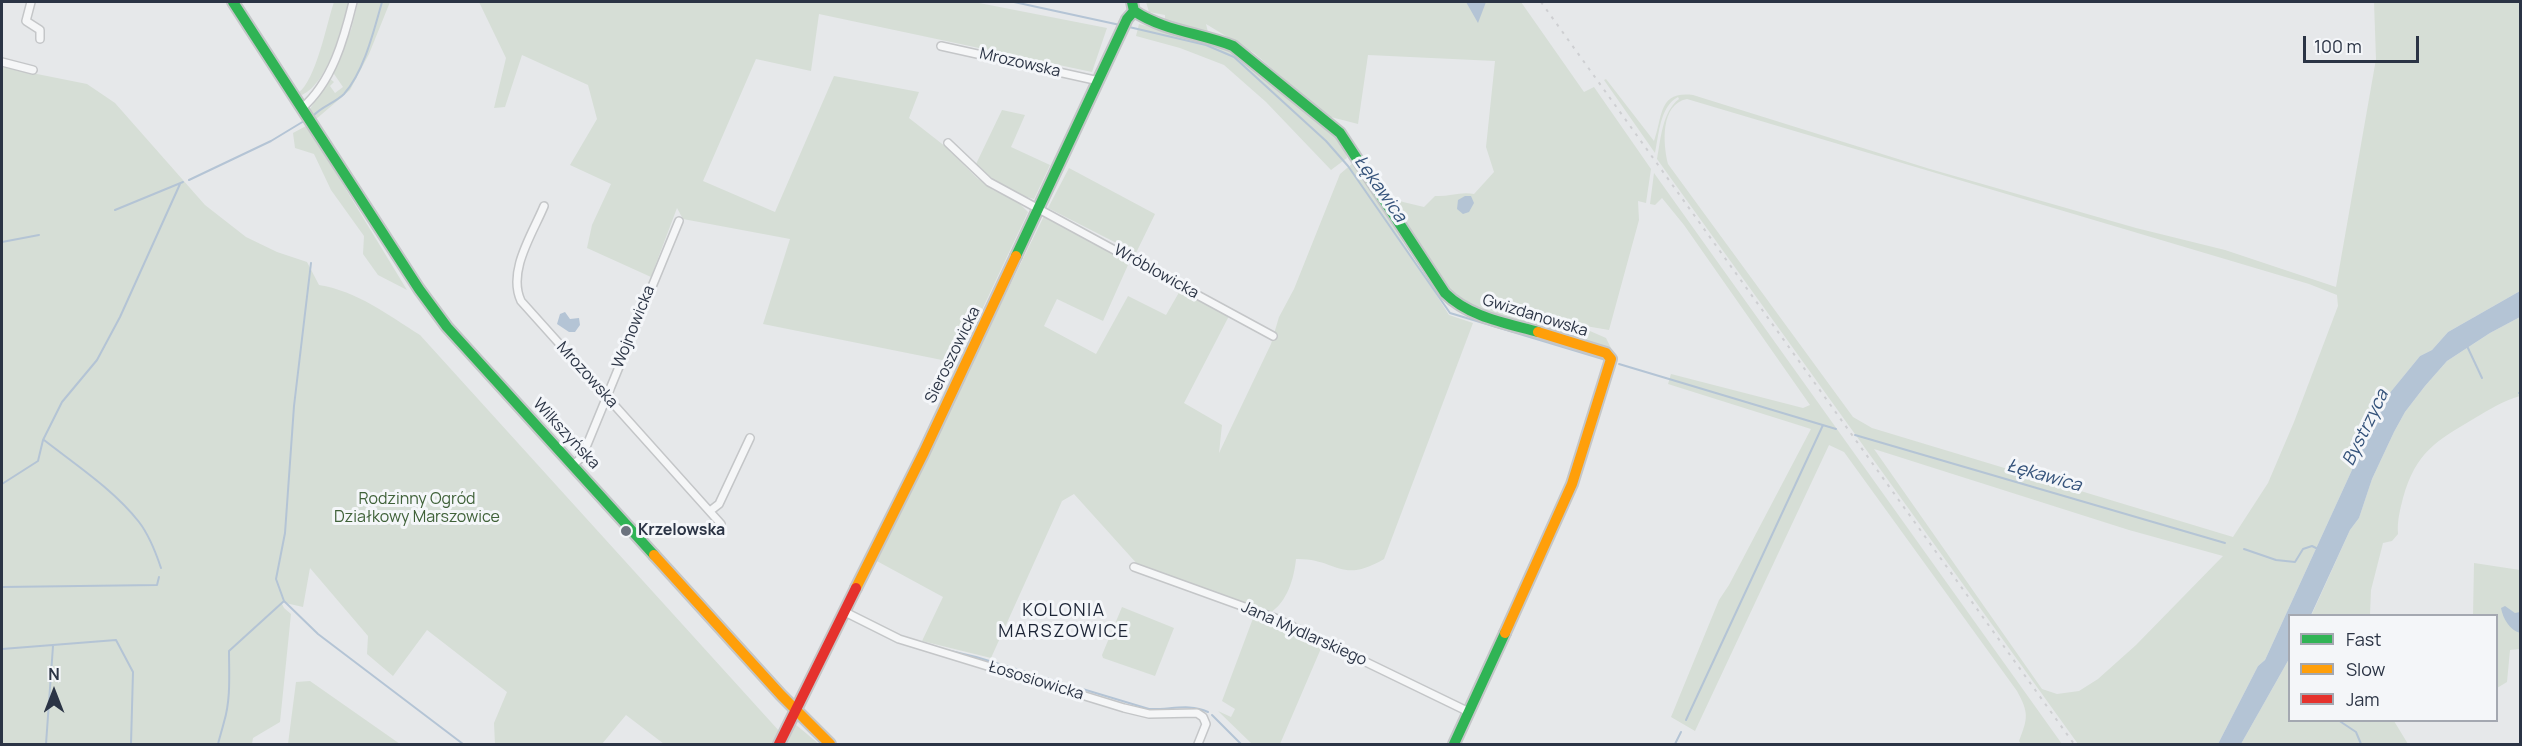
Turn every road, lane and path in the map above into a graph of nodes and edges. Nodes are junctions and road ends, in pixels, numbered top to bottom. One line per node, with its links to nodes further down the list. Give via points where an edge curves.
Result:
1 (31, 2): 5 (street, via 26,21 40,30)
2 (233, 2): 10 (street, Wilkszyńska)
3 (353, 2): 10 (street, via 335,58 317,92)
4 (1133, 6): 9 (street, Sieroszowicka); 24 (street, Gwizdanowska, via 1152,23 1233,46 1340,133 1455,303 1471,312 1606,353 1611,359 1572,484)
5 (40, 39)
6 (941, 46): 9 (street, Mrozowska)
7 (2, 62): 8 (street)
8 (33, 70)
9 (1099, 81): 13 (street, Sieroszowicka)
10 (302, 108): 18 (street, Wilkszyńska, via 447,327)
11 (948, 143): 13 (street, Wróblowicka, via 989,182)
12 (544, 206): 16 (street, Mrozowska, via 518,269 518,295)
13 (1040, 208): 15 (street, Wróblowicka); 22 (street, Sieroszowicka)
14 (679, 221): 16 (street, Wojnowicka)
15 (1273, 336)
16 (606, 395): 18 (street, Wojnowicka, via 582,457); 19 (street, Mrozowska)
17 (750, 438): 19 (street, via 719,504)
18 (573, 465): 23 (street, Wilkszyńska)
19 (710, 511): 20 (street, Mrozowska)
20 (721, 524)
21 (1134, 567): 24 (street, Jana Mydlarskiego, via 1275,618)
22 (846, 612): 23 (street, Sieroszowicka); 27 (street, Łososiowicka, via 900,639 1124,708 1149,714 1201,715 1206,724)
23 (795, 711): 25 (street); 26 (street, Wilkszyńska)
24 (1468, 712): 28 (street, Gwizdanowska)
25 (779, 744)
26 (830, 744)
27 (1198, 744)
28 (1454, 744)

